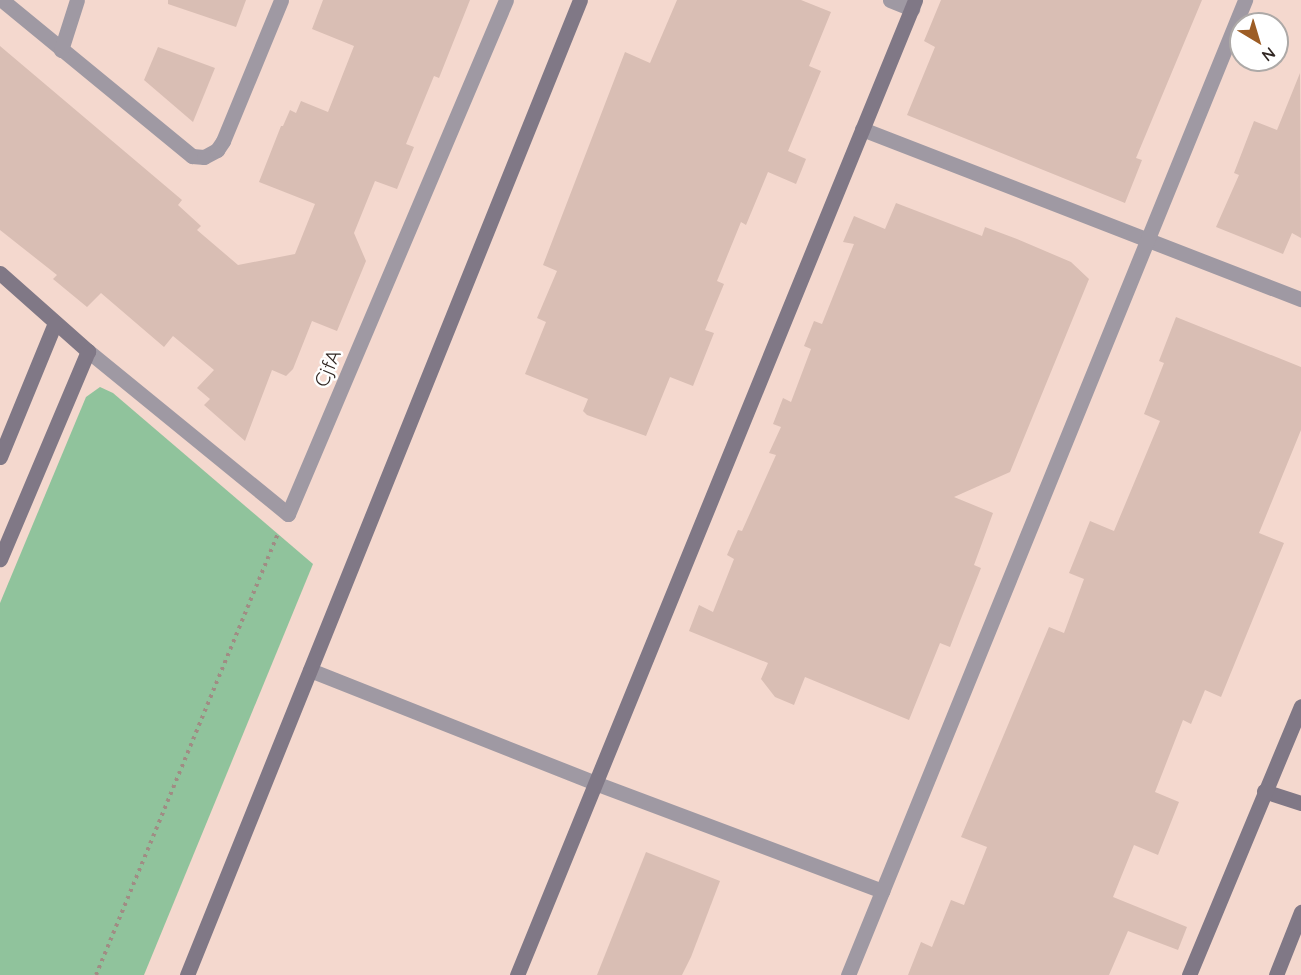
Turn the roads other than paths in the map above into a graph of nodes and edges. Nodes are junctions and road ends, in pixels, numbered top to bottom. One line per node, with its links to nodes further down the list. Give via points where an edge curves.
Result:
1 (2, 0): 9 (street)
2 (77, 0): 9 (street)
3 (282, 0): 9 (street, via 223,141 217,150 204,157 192,156)
4 (506, 0): 15 (street, CjfA, via 288,514)
5 (580, 0): 18 (street)
6 (890, 0): 8 (street)
7 (1245, 0): 11 (street)
8 (913, 4): 10 (street)
9 (62, 50)
10 (862, 129): 11 (street); 20 (street)
11 (1148, 239): 13 (street); 23 (street)
12 (0, 273): 14 (street)
13 (1301, 299)
14 (56, 323): 15 (street); 16 (street)
15 (88, 351): 17 (street)
16 (0, 457)
17 (0, 559)
18 (310, 670): 20 (street); 25 (street)
19 (1300, 710): 21 (street)
20 (595, 783): 23 (street); 26 (street)
21 (1264, 791): 22 (street); 28 (street)
22 (1301, 803)
23 (882, 891): 27 (street)
24 (1301, 912): 29 (street)
25 (187, 975)
26 (517, 975)
27 (848, 975)
28 (1189, 975)
29 (1276, 975)

